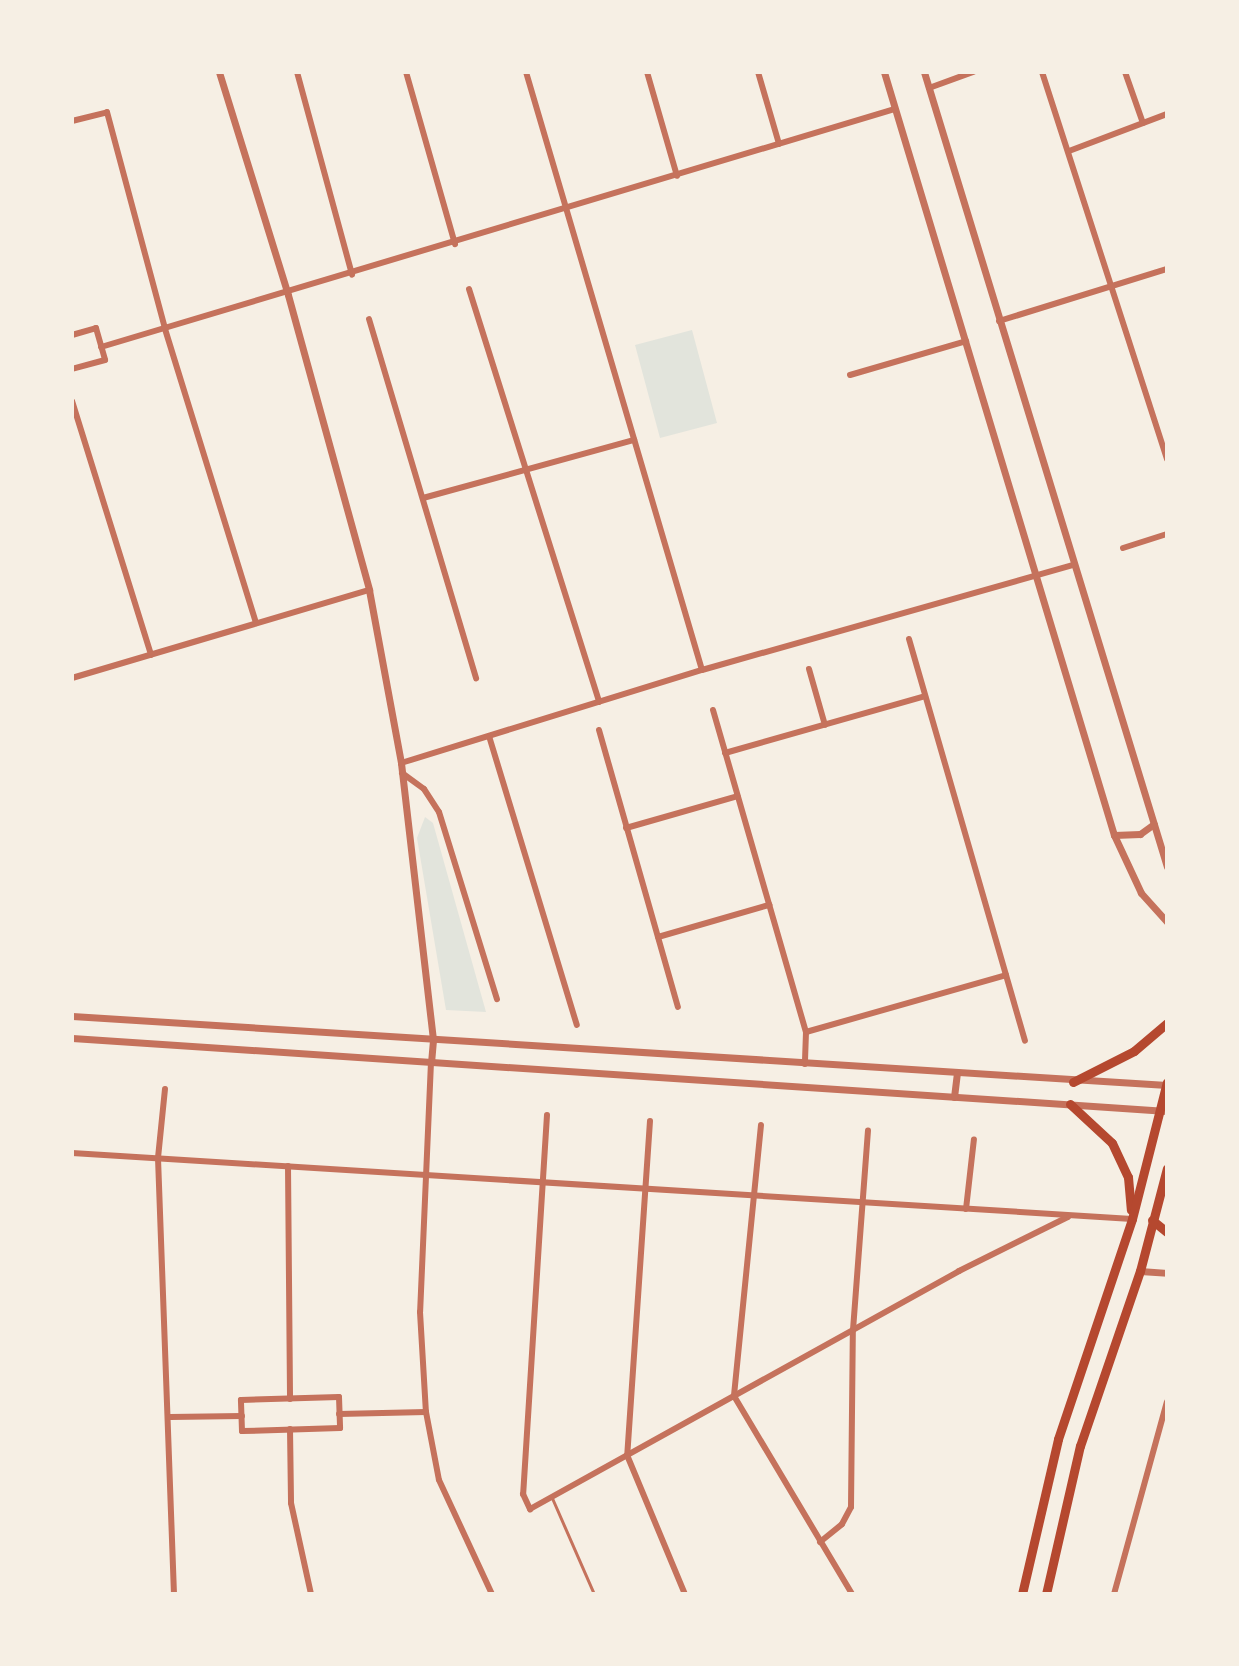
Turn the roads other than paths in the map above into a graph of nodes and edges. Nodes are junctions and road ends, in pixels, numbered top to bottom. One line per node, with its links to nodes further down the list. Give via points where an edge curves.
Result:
1 (219, 72): 26 (street)
2 (297, 72): 23 (street)
3 (406, 72): 21 (street)
4 (526, 72): 20 (street)
5 (647, 72): 19 (street)
6 (758, 72): 17 (street)
7 (884, 72): 13 (street)
8 (924, 72): 12 (street)
9 (973, 72): 12 (street)
10 (1042, 72): 18 (street)
11 (1125, 72): 16 (street)
12 (929, 88): 28 (street)
13 (895, 109): 17 (street); 31 (street)
14 (1167, 114): 16 (street)
15 (72, 121): 29 (street, via 107,112)
16 (1143, 123): 18 (street)
17 (779, 144): 19 (street)
18 (1069, 151): 24 (street)
19 (677, 176): 20 (street)
20 (567, 209): 21 (street); 36 (street)
21 (455, 244): 23 (street)
22 (1167, 269): 24 (street)
23 (352, 275): 26 (street)
24 (1115, 286): 28 (street); 37 (street)
25 (469, 289): 38 (street)
26 (288, 295): 29 (street); 44 (street)
27 (369, 319): 39 (street)
28 (999, 321): 42 (street)
29 (165, 329): 32 (street); 45 (street)
30 (72, 335): 32 (street, via 96,328)
31 (966, 341): 34 (street); 43 (street)
32 (101, 347): 33 (street, via 105,360)
33 (72, 369)
34 (850, 375)
35 (72, 401): 47 (street)
36 (634, 440): 38 (street); 49 (street)
37 (1167, 459)
38 (526, 469): 39 (street); 53 (street)
39 (423, 498): 51 (street)
40 (1167, 534): 41 (street)
41 (1123, 548)
42 (1072, 565): 43 (street); 62 (street)
43 (1038, 575): 49 (street); 64 (street)
44 (369, 590): 45 (street); 59 (street)
45 (256, 623): 47 (street)
46 (909, 639): 52 (street)
47 (151, 655): 50 (street)
48 (809, 669): 55 (street)
49 (702, 670): 53 (street)
50 (72, 678)
51 (476, 678)
52 (925, 696): 55 (street); 69 (street)
53 (599, 702): 57 (street)
54 (713, 710): 58 (street)
55 (825, 725): 58 (street)
56 (599, 730): 63 (street)
57 (489, 736): 59 (street); 74 (street)
58 (725, 753): 61 (street)
59 (401, 763): 60 (street)
60 (402, 773): 70 (street, via 424,789 439,812); 77 (street)
61 (738, 796): 63 (street); 66 (street)
62 (1154, 824): 64 (street, via 1131,837); 65 (street)
63 (626, 828): 68 (street)
64 (1114, 835): 67 (street, via 1141,893)
65 (1167, 867)
66 (769, 905): 68 (street); 75 (street)
67 (1167, 922)
68 (658, 937): 71 (street)
69 (1006, 975): 75 (street); 78 (street)
70 (497, 999)
71 (678, 1007)
72 (72, 1016): 77 (street)
73 (1167, 1023): 82 (main road, via 1134,1051)
74 (577, 1025)
75 (806, 1032): 80 (street)
76 (72, 1038): 79 (street)
77 (433, 1040): 79 (street); 80 (street)
78 (1025, 1041)
79 (431, 1062): 85 (street); 97 (street)
80 (805, 1064): 81 (street)
81 (957, 1074): 82 (street); 85 (street)
82 (1073, 1082): 83 (street)
83 (1167, 1084): 87 (main road)
84 (165, 1089): 94 (street)
85 (954, 1097): 86 (street)
86 (1070, 1104): 87 (street); 106 (main road, via 1112,1143 1128,1177)
87 (1163, 1111): 106 (main road)
88 (547, 1115): 98 (street)
89 (650, 1121): 99 (street)
90 (761, 1125): 100 (street)
91 (868, 1131): 102 (street)
92 (974, 1139): 103 (street)
93 (72, 1153): 94 (street)
94 (158, 1158): 95 (street); 117 (street)
95 (288, 1166): 97 (street); 112 (street)
96 (1167, 1168): 105 (main road)
97 (425, 1175): 98 (street); 114 (street, via 420,1312)
98 (546, 1182): 99 (street); 120 (street, via 523,1494 530,1509)
99 (647, 1189): 100 (street); 119 (street)
100 (757, 1195): 102 (street); 111 (street)
101 (1167, 1195): 105 (main road)
102 (862, 1202): 103 (street); 110 (street)
103 (966, 1209): 104 (street)
104 (1072, 1215): 106 (street); 110 (street)
105 (1153, 1217): 107 (main road); 108 (main road)
106 (1132, 1219): 128 (main road, via 1058,1439)
107 (1167, 1232)
108 (1140, 1271): 109 (street); 129 (main road, via 1080,1446)
109 (1167, 1273)
110 (853, 1330): 111 (street); 121 (street, via 851,1507 842,1524)
111 (734, 1396): 119 (street); 121 (street)
112 (290, 1399): 115 (street, via 339,1397); 116 (street, via 241,1400)
113 (1167, 1402): 130 (street)
114 (426, 1412): 115 (street); 124 (street, via 439,1480)
115 (339, 1414): 118 (street, via 340,1428)
116 (242, 1416): 117 (street); 118 (street, via 242,1431)
117 (170, 1417): 122 (street)
118 (290, 1429): 123 (street, via 291,1503)
119 (627, 1455): 120 (street); 126 (street)
120 (552, 1497): 125 (lane)
121 (820, 1542): 127 (street)
122 (174, 1594)
123 (311, 1594)
124 (492, 1594)
125 (594, 1594)
126 (685, 1594)
127 (852, 1594)
128 (1022, 1594)
129 (1046, 1594)
130 (1114, 1594)

